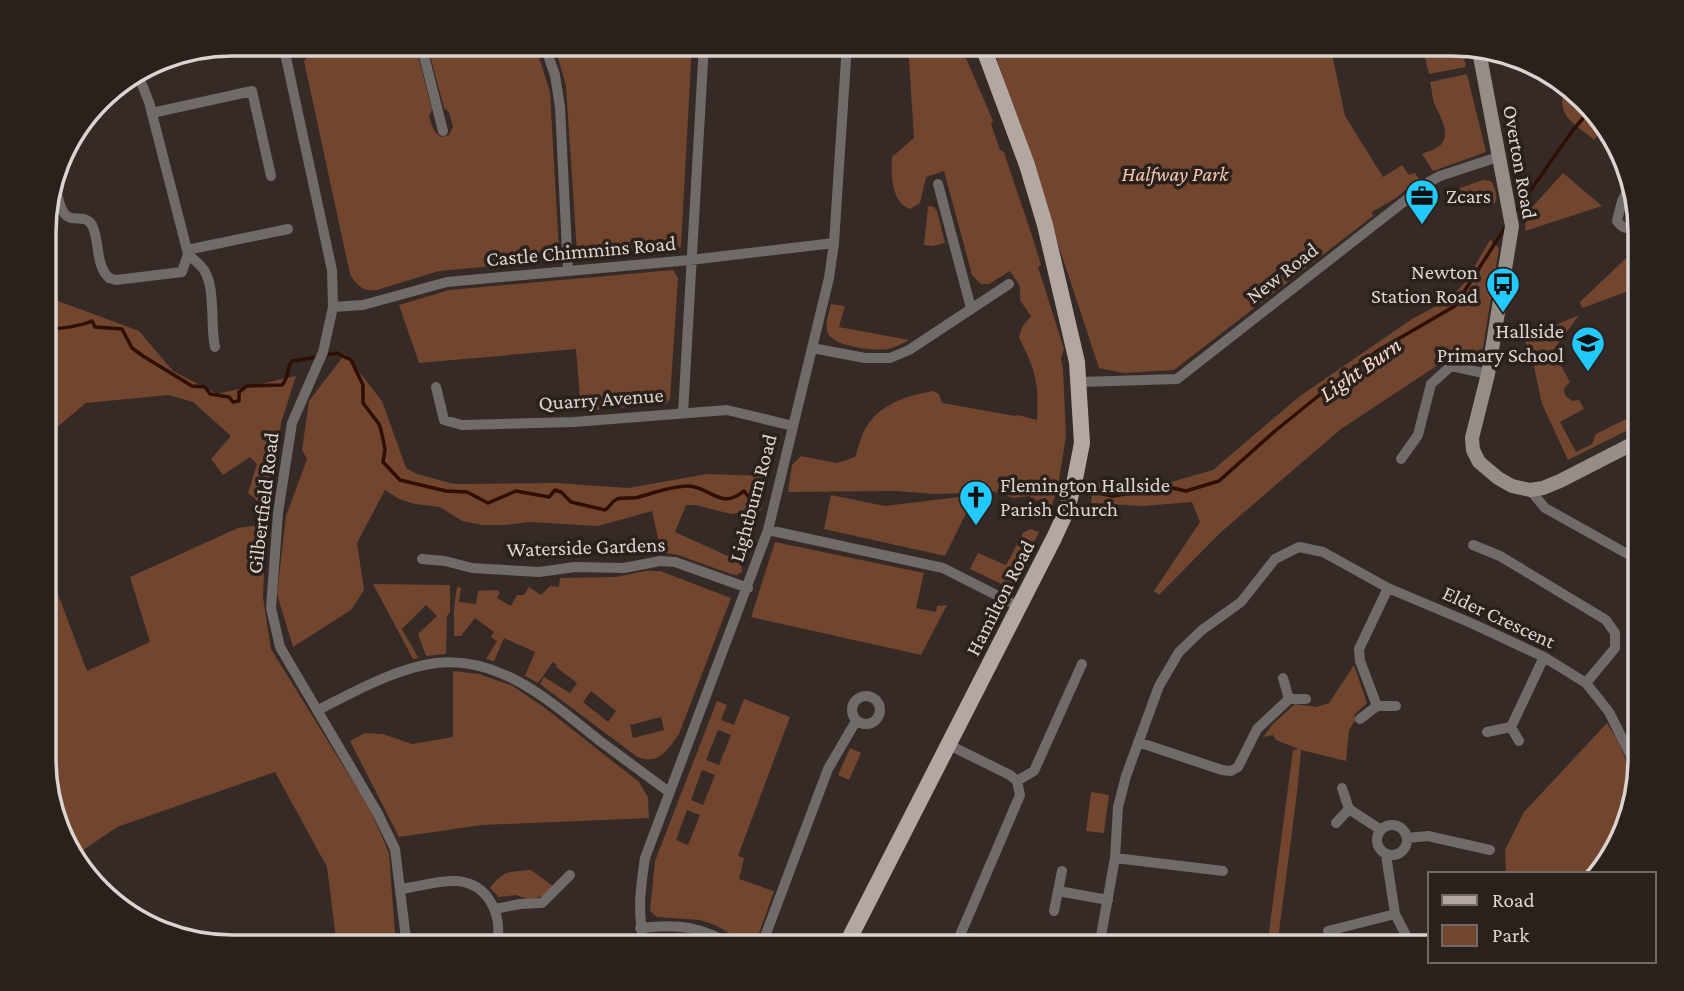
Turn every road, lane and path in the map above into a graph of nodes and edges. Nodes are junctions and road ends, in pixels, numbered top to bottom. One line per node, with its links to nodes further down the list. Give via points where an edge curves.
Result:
1 (286, 56): 23 (street, Gilbertfield Road, via 332,270)
2 (424, 56): 10 (street)
3 (548, 56): 21 (street, via 559,107)
4 (703, 56): 20 (street)
5 (845, 56): 18 (street, Lightburn Road)
6 (986, 56): 28 (main road, Hamilton Road, via 1045,225)
7 (1480, 59): 11 (street, Overton Road)
8 (141, 82): 9 (street)
9 (152, 113): 12 (street, via 252,91); 19 (street)
10 (443, 131)
11 (1498, 157): 27 (street, Overton Road, via 1512,226); 28 (street, New Road, via 1429,182 1177,379)
12 (271, 176)
13 (938, 184): 24 (street)
14 (1625, 198): 17 (street, via 1617,221)
15 (60, 199): 19 (street, via 64,213 91,224 108,278 182,272)
16 (288, 229): 19 (street)
17 (1628, 229)
18 (834, 243): 20 (street, Castle Chimmins Road); 26 (street, Lightburn Road)
19 (187, 252): 25 (street, via 205,271 214,311)
20 (690, 260): 21 (street, Castle Chimmins Road); 30 (street)
21 (568, 271): 23 (street, Castle Chimmins Road, via 447,282 363,305)
22 (1009, 284): 24 (street)
23 (333, 307): 50 (street, Gilbertfield Road, via 323,352 292,423 278,513 271,608 280,647)
24 (971, 308): 26 (street, via 890,358)
25 (215, 347)
26 (812, 348): 31 (street, Lightburn Road)
27 (1488, 374): 33 (street, via 1451,366 1431,384 1418,435); 34 (street, Overton Road, via 1472,450 1498,478)
28 (1080, 382): 41 (main road, Hamilton Road, via 1082,443 1074,484 1066,512)
29 (436, 387): 30 (street, Quarry Avenue, via 444,420 462,425)
30 (683, 413): 31 (street, Quarry Avenue, via 727,410)
31 (793, 426): 35 (street, Lightburn Road)
32 (1628, 446): 34 (street, via 1560,481)
33 (1401, 459)
34 (1530, 490): 37 (street, Overton Road, via 1545,508)
35 (768, 530): 40 (street, Lightburn Road); 41 (street, via 943,568)
36 (1473, 544): 45 (street, via 1606,620 1615,633 1615,648)
37 (1628, 554)
38 (422, 559): 40 (street, Waterside Gardens, via 539,572 675,562)
39 (1388, 588): 42 (street, Elder Crescent); 48 (street, via 1359,649); 56 (street, Elder Crescent, via 1323,552 1300,547 1275,559 1241,602 1179,652 1159,686)
40 (748, 589): 61 (street, Lightburn Road)
41 (1018, 606): 57 (main road, Hamilton Road)
42 (1544, 657): 45 (street, Elder Crescent); 53 (street)
43 (1082, 664): 59 (street, via 1034,771)
44 (1283, 678): 46 (street)
45 (1586, 683): 58 (street, Elder Crescent, via 1609,712)
46 (1289, 699): 47 (street); 56 (street, via 1257,729 1238,767 1231,771)
47 (1306, 699)
48 (1377, 706): 49 (street); 51 (street)
49 (1396, 706)
50 (318, 710): 61 (street, via 413,668 467,662 527,685); 72 (street, Gilbertfield Road, via 395,849)
51 (1360, 719)
52 (856, 721): 84 (street, via 828,769)
53 (1511, 727): 54 (street); 55 (street)
54 (1486, 732)
55 (1519, 741)
56 (1138, 742): 68 (street, via 1118,807)
57 (949, 745): 59 (street); 85 (main road, Hamilton Road)
58 (1628, 750)
59 (1017, 781): 86 (street, via 1020,795)
60 (1342, 788): 62 (street)
61 (669, 792): 78 (street, Lightburn Road, via 645,858)
62 (1349, 809): 63 (street); 64 (street)
63 (1336, 823)
64 (1381, 830): 65 (street, via 1397,826); 67 (street, via 1378,847)
65 (1407, 838): 66 (street, via 1428,836); 67 (street, via 1403,851)
66 (1490, 850)
67 (1386, 855): 77 (street)
68 (1115, 858): 70 (street); 74 (street)
69 (1062, 871): 73 (street)
70 (1223, 871)
71 (569, 875): 75 (street, via 542,903)
72 (400, 889): 75 (street, via 468,883 479,888); 80 (street, Gilbertfield Road)
73 (1058, 891): 74 (street); 76 (street)
74 (1108, 900): 87 (street)
75 (495, 909): 81 (street)
76 (1054, 911)
77 (1395, 914): 79 (street); 88 (street)
78 (640, 928): 82 (street, Lightburn Road); 83 (street, via 690,927)
79 (1328, 930)
80 (406, 935)
81 (498, 935)
82 (642, 935)
83 (715, 935)
84 (766, 935)
85 (851, 935)
86 (960, 935)
87 (1101, 935)
88 (1406, 935)

